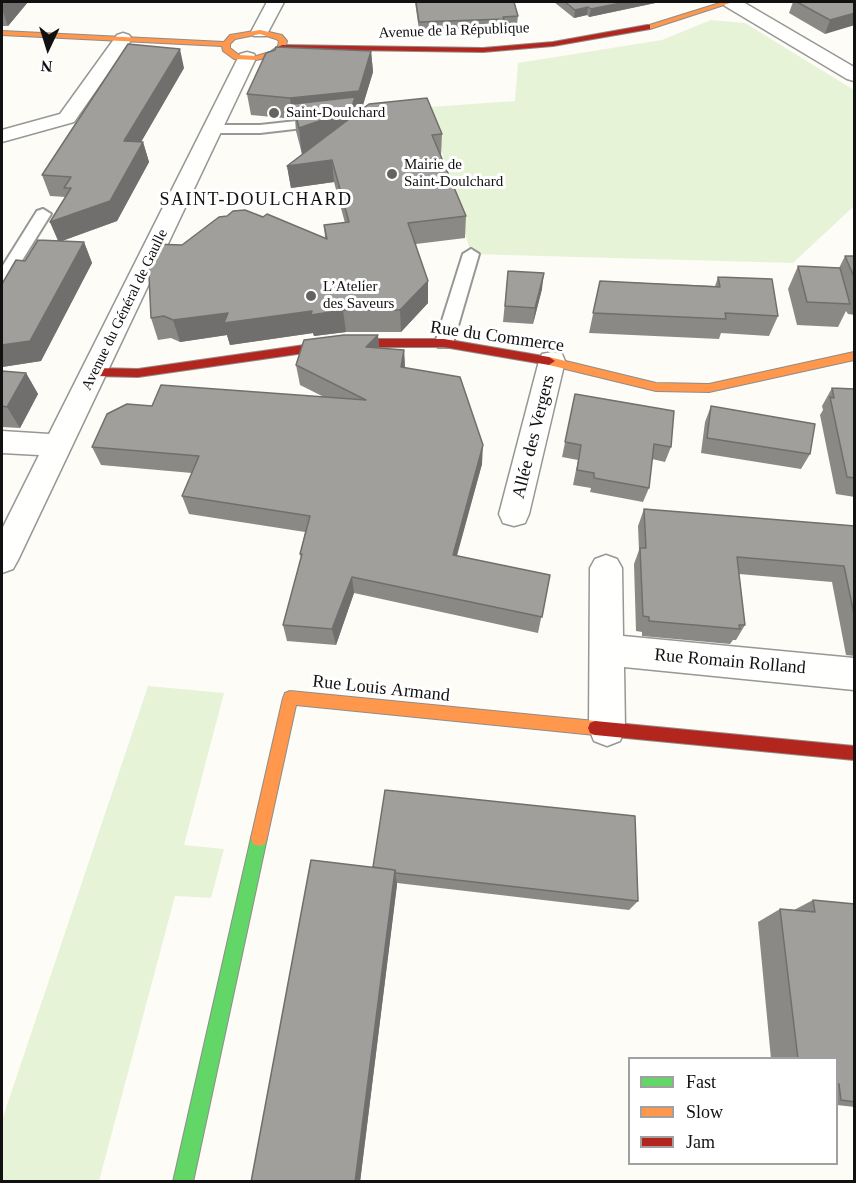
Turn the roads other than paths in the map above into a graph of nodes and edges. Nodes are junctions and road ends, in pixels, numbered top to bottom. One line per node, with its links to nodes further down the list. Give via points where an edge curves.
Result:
1 (275, 2): 3 (street)
2 (730, 2): 7 (street, Avenue de la République, via 646,27 552,44 483,50); 9 (street)
3 (260, 32): 6 (street, via 233,37); 7 (street, via 279,37)
4 (2, 33): 5 (street)
5 (123, 39): 6 (street); 12 (street, via 67,118)
6 (226, 44): 8 (street, via 230,53)
7 (282, 47): 8 (street, via 273,54)
8 (247, 58): 11 (street, Avenue du Général de Gaulle)
9 (855, 75)
10 (340, 121): 11 (lane)
11 (213, 129): 19 (street, Avenue du Général de Gaulle)
12 (2, 136)
13 (44, 214): 15 (lane)
14 (471, 254): 16 (lane)
15 (2, 279)
16 (444, 343): 18 (street, Rue du Commerce); 19 (street, Rue du Commerce, via 346,343 138,374)
17 (855, 356): 18 (street, Rue du Commerce, via 709,388 656,387)
18 (552, 361): 22 (street, Allée des Vergers)
19 (95, 372): 21 (street, Avenue du Général de Gaulle)
20 (2, 442): 21 (street)
21 (58, 445): 23 (street, Avenue du Général de Gaulle)
22 (514, 514)
23 (2, 561)
24 (606, 568): 25 (street)
25 (606, 650): 26 (street, Rue Romain Rolland); 27 (street)
26 (855, 674)
27 (607, 729): 28 (street, Rue Louis Armand); 29 (street, Rue Louis Armand, via 290,698)
28 (855, 753)
29 (183, 1182)

